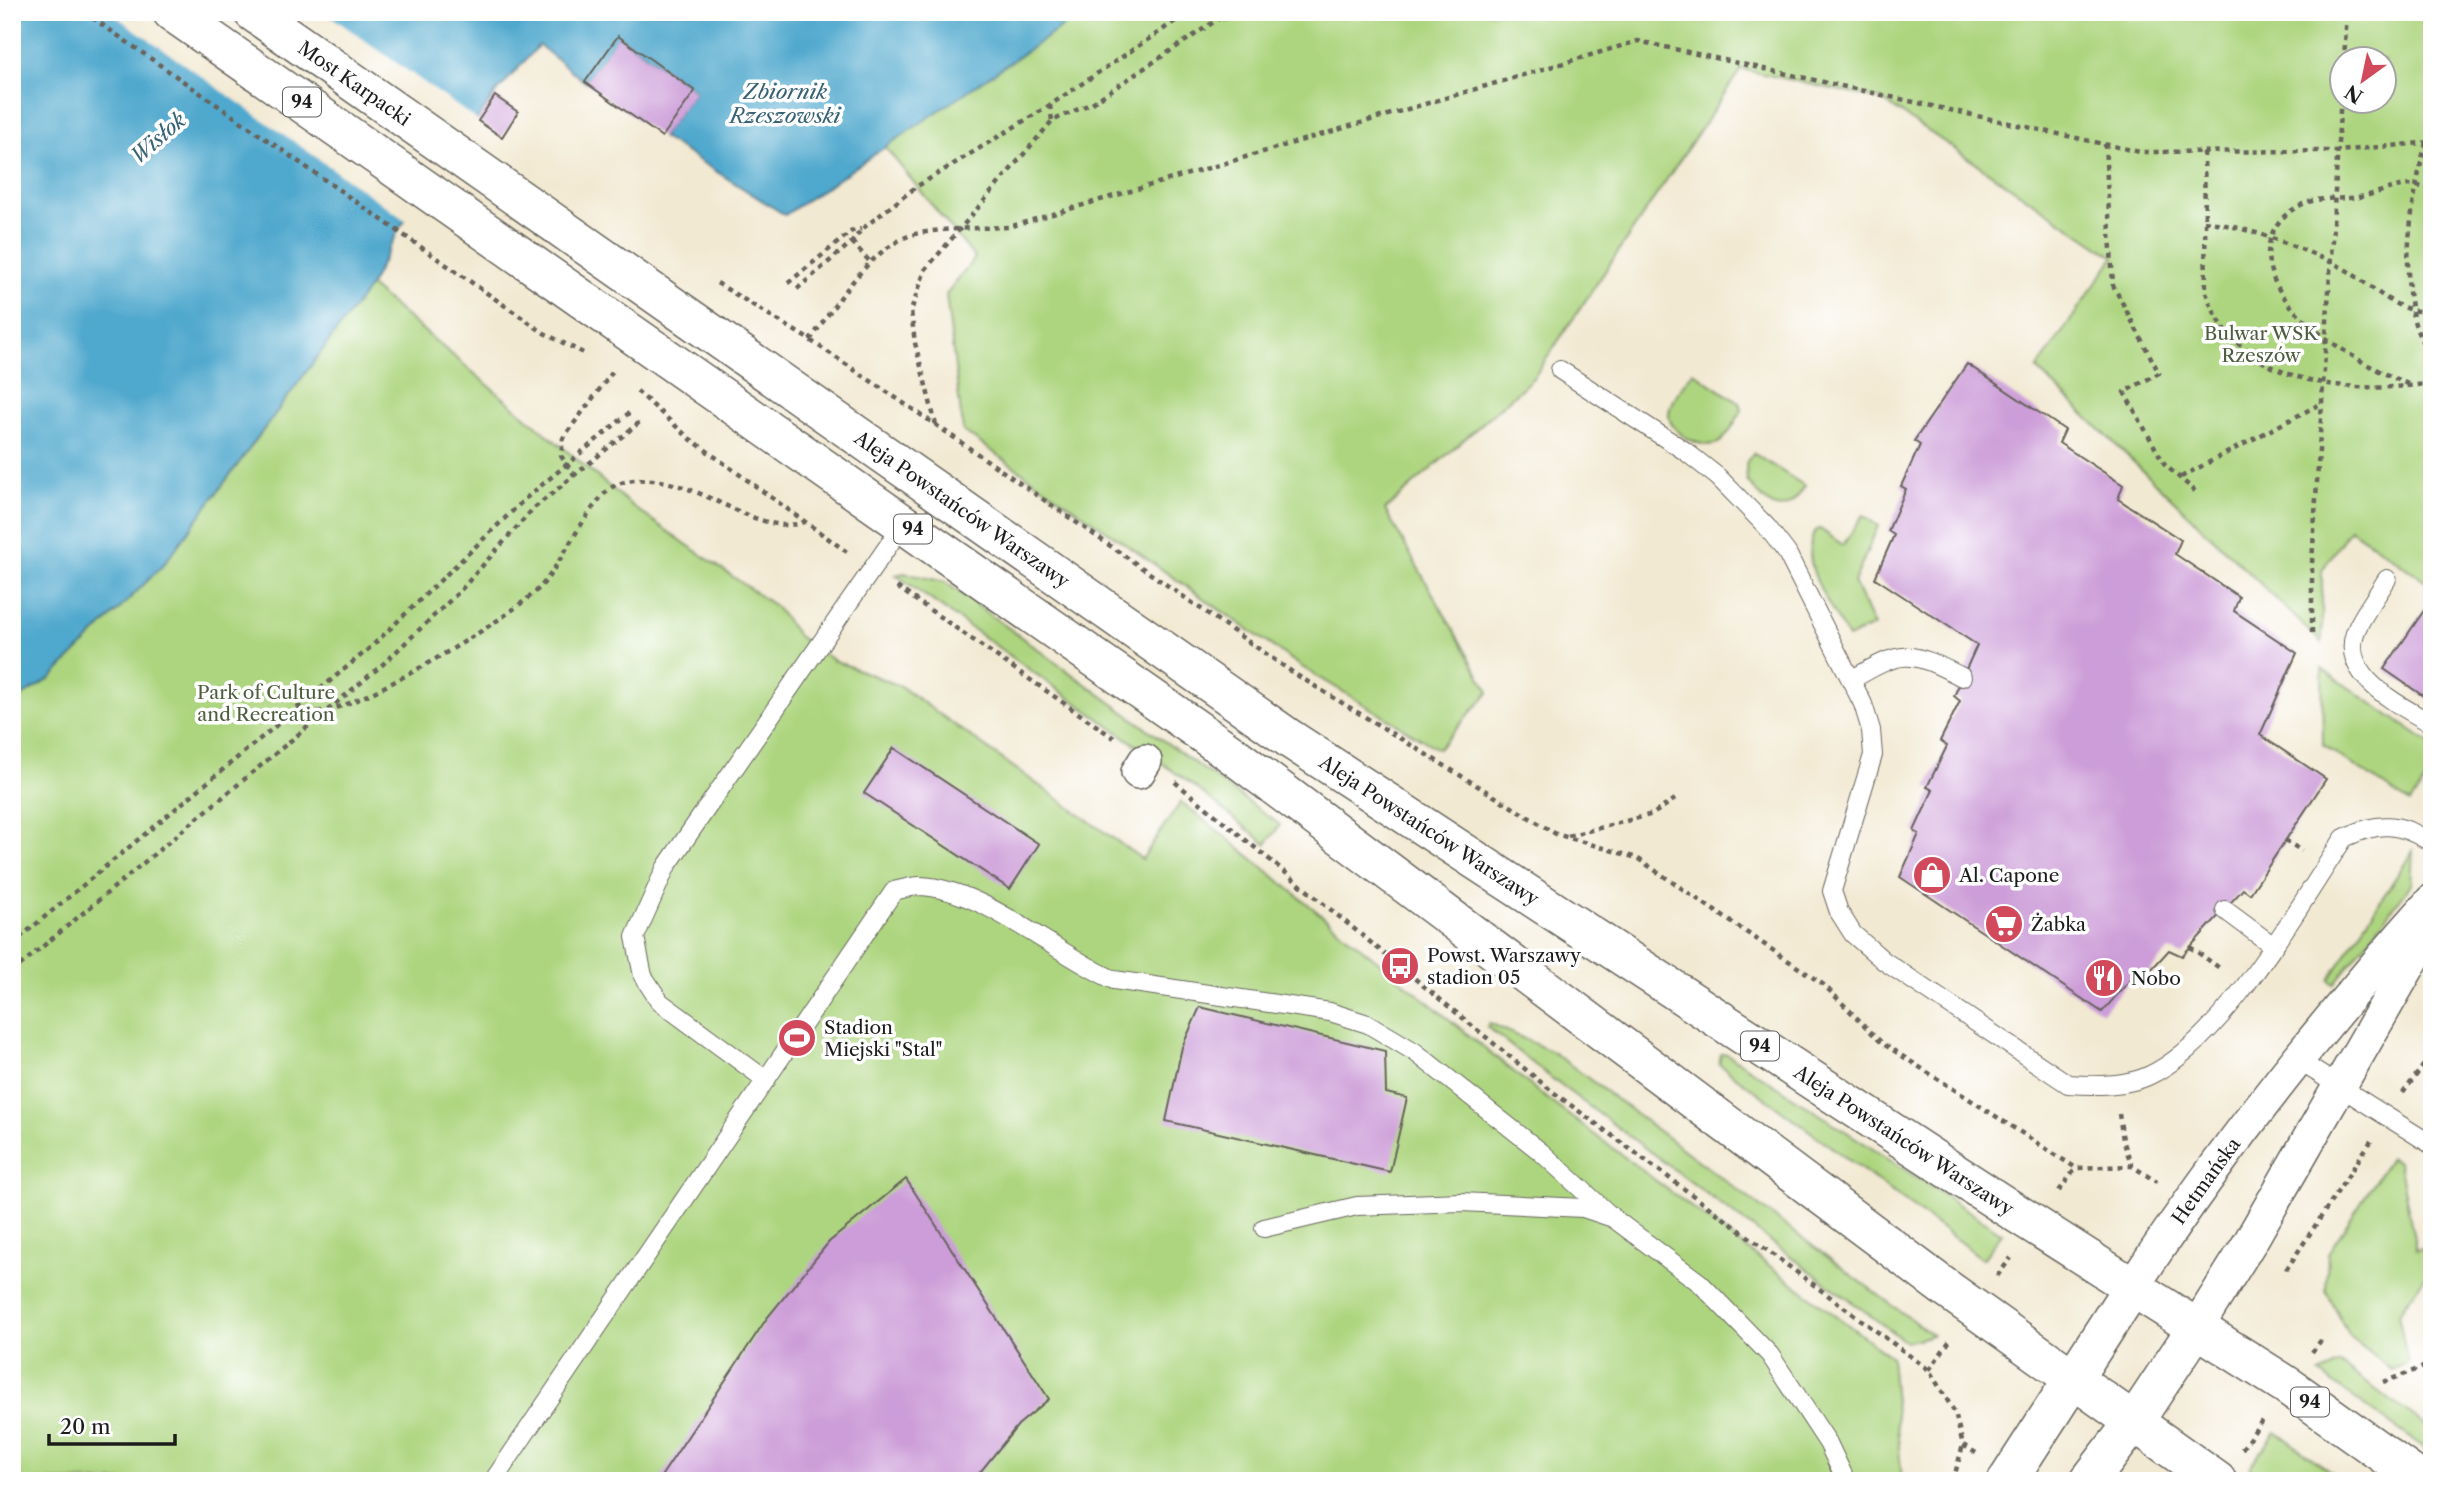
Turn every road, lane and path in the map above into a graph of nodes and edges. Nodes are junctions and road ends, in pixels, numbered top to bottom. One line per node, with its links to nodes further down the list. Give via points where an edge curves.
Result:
1 (84, 12): 36 (path, via 544,333)
2 (173, 12): 54 (main road, 94)
3 (253, 12): 17 (main road, Most Karpacki / 94)
4 (1189, 12): 10 (path)
5 (1229, 12): 8 (path)
6 (1252, 12): 8 (path)
7 (2347, 12): 9 (path)
8 (1219, 19): 12 (path, via 1091,103)
9 (2345, 46)
10 (1050, 105): 12 (path); 22 (path, via 927,180)
11 (2340, 116): 15 (path)
12 (1052, 121): 23 (path)
13 (2429, 143): 15 (path); 18 (path)
14 (2105, 144): 16 (path, via 2140,152); 23 (path, via 1638,41 1009,227); 51 (path, via 2113,285 2160,373 2124,392 2165,465)
15 (2338, 151): 16 (path); 20 (path)
16 (2204, 152): 21 (path)
17 (456, 155): 86 (main road, Aleja Powstańców Warszawy / 94, via 1290,739)
18 (2416, 186): 19 (path); 20 (path, via 2401,184 2358,197); 32 (path, via 2408,245)
19 (2432, 190)
20 (2335, 198): 24 (path, via 2302,204 2279,221); 27 (path)
21 (2204, 221): 24 (path); 42 (path, via 2206,292 2219,320 2262,361)
22 (862, 229): 25 (path); 29 (path, via 852,231)
23 (957, 230): 26 (path, via 906,237); 48 (path, via 925,270 911,311)
24 (2271, 237): 27 (path); 33 (path, via 2268,268 2274,284 2298,314)
25 (852, 242): 26 (path); 30 (path)
26 (871, 263): 34 (path)
27 (2331, 263): 32 (path, via 2365,281 2390,302); 33 (path)
28 (712, 281): 34 (path)
29 (788, 283)
30 (797, 289)
31 (2432, 311): 32 (path)
32 (2414, 312): 35 (path, via 2422,342)
33 (2326, 337): 42 (path); 44 (path)
34 (810, 340): 48 (path)
35 (2432, 355)
36 (591, 357)
37 (603, 363): 40 (path)
38 (1560, 370): 59 (lane, via 1685,451 1767,527 1787,553)
39 (608, 377): 49 (path, via 563,438 561,456)
40 (624, 378)
41 (2432, 383): 44 (path)
42 (2323, 384): 44 (path); 45 (path)
43 (632, 386): 53 (path, via 690,438)
44 (2411, 386)
45 (2322, 403): 51 (path); 57 (path)
46 (629, 413): 49 (path)
47 (641, 421): 50 (path)
48 (936, 425): 64 (path, via 1295,674)
49 (566, 463): 50 (path); 61 (path)
50 (575, 475): 60 (path, via 533,509 402,647)
51 (2181, 477): 52 (path)
52 (2195, 491)
53 (805, 522): 55 (path); 60 (path, via 794,526 769,522 651,478 614,485 528,599 446,651 363,697)
54 (904, 523): 55 (lane); 91 (main road, 94, via 1229,752)
55 (872, 570): 74 (lane, via 666,867 635,937 643,976 660,1002); 90 (path, via 1142,767 1225,821 1553,1092)
56 (2387, 579): 62 (lane, via 2356,628 2356,668)
57 (2312, 633)
58 (1962, 677): 59 (lane, via 1916,656 1881,663)
59 (1851, 680): 75 (lane, via 1871,730 1873,755 1832,891 1853,934 1884,961 2068,1084)
60 (328, 710): 61 (path); 71 (path)
61 (296, 712): 69 (path)
62 (2432, 723)
63 (1675, 799): 64 (path, via 1653,814)
64 (1564, 837): 80 (path, via 1637,858 1824,985 1882,1043)
65 (2432, 843): 70 (lane, via 2411,830 2382,825 2344,838)
66 (2432, 901): 73 (street, Hetmańska)
67 (2225, 909): 70 (lane)
68 (2432, 925): 76 (street)
69 (12, 944)
70 (2272, 945): 75 (lane, via 2224,1014 2164,1068)
71 (12, 972)
72 (2432, 1054): 77 (path)
73 (2299, 1061): 76 (lane); 86 (street, Hetmańska, via 2188,1201)
74 (766, 1080): 83 (lane, via 894,891 918,886 944,889 974,900 1114,980 1329,1012 1368,1024 1457,1085 1541,1152); 98 (lane)
75 (2115, 1082): 79 (path, via 2123,1140)
76 (2340, 1086): 77 (lane); 87 (street)
77 (2389, 1115): 78 (lane); 85 (path)
78 (2432, 1145)
79 (2132, 1166): 80 (path); 82 (path)
80 (2076, 1168): 81 (path)
81 (2070, 1177)
82 (2158, 1182)
83 (1613, 1218): 84 (lane, via 1583,1208 1461,1202 1357,1206); 99 (lane, via 1700,1283 1770,1355 1828,1443)
84 (1264, 1228)
85 (2286, 1270)
86 (2133, 1286): 87 (main road, Aleja Powstańców Warszawy / 94); 91 (main road, Hetmańska)
87 (2197, 1327): 93 (main road); 102 (main road, Aleja Powstańców Warszawy / 94)
88 (1945, 1347): 90 (path)
89 (2432, 1364): 92 (path)
90 (1929, 1370): 95 (path, via 1955,1413)
91 (2072, 1380): 93 (main road, 94); 96 (main road, Hetmańska)
92 (2383, 1382)
93 (2134, 1422): 97 (main road, 94); 101 (main road)
94 (2261, 1422): 97 (path)
95 (1963, 1446): 96 (path); 100 (path)
96 (1996, 1469)
97 (2226, 1470)
98 (493, 1481)
99 (1846, 1481)
100 (1953, 1481)
101 (2089, 1481)
102 (2421, 1481)

